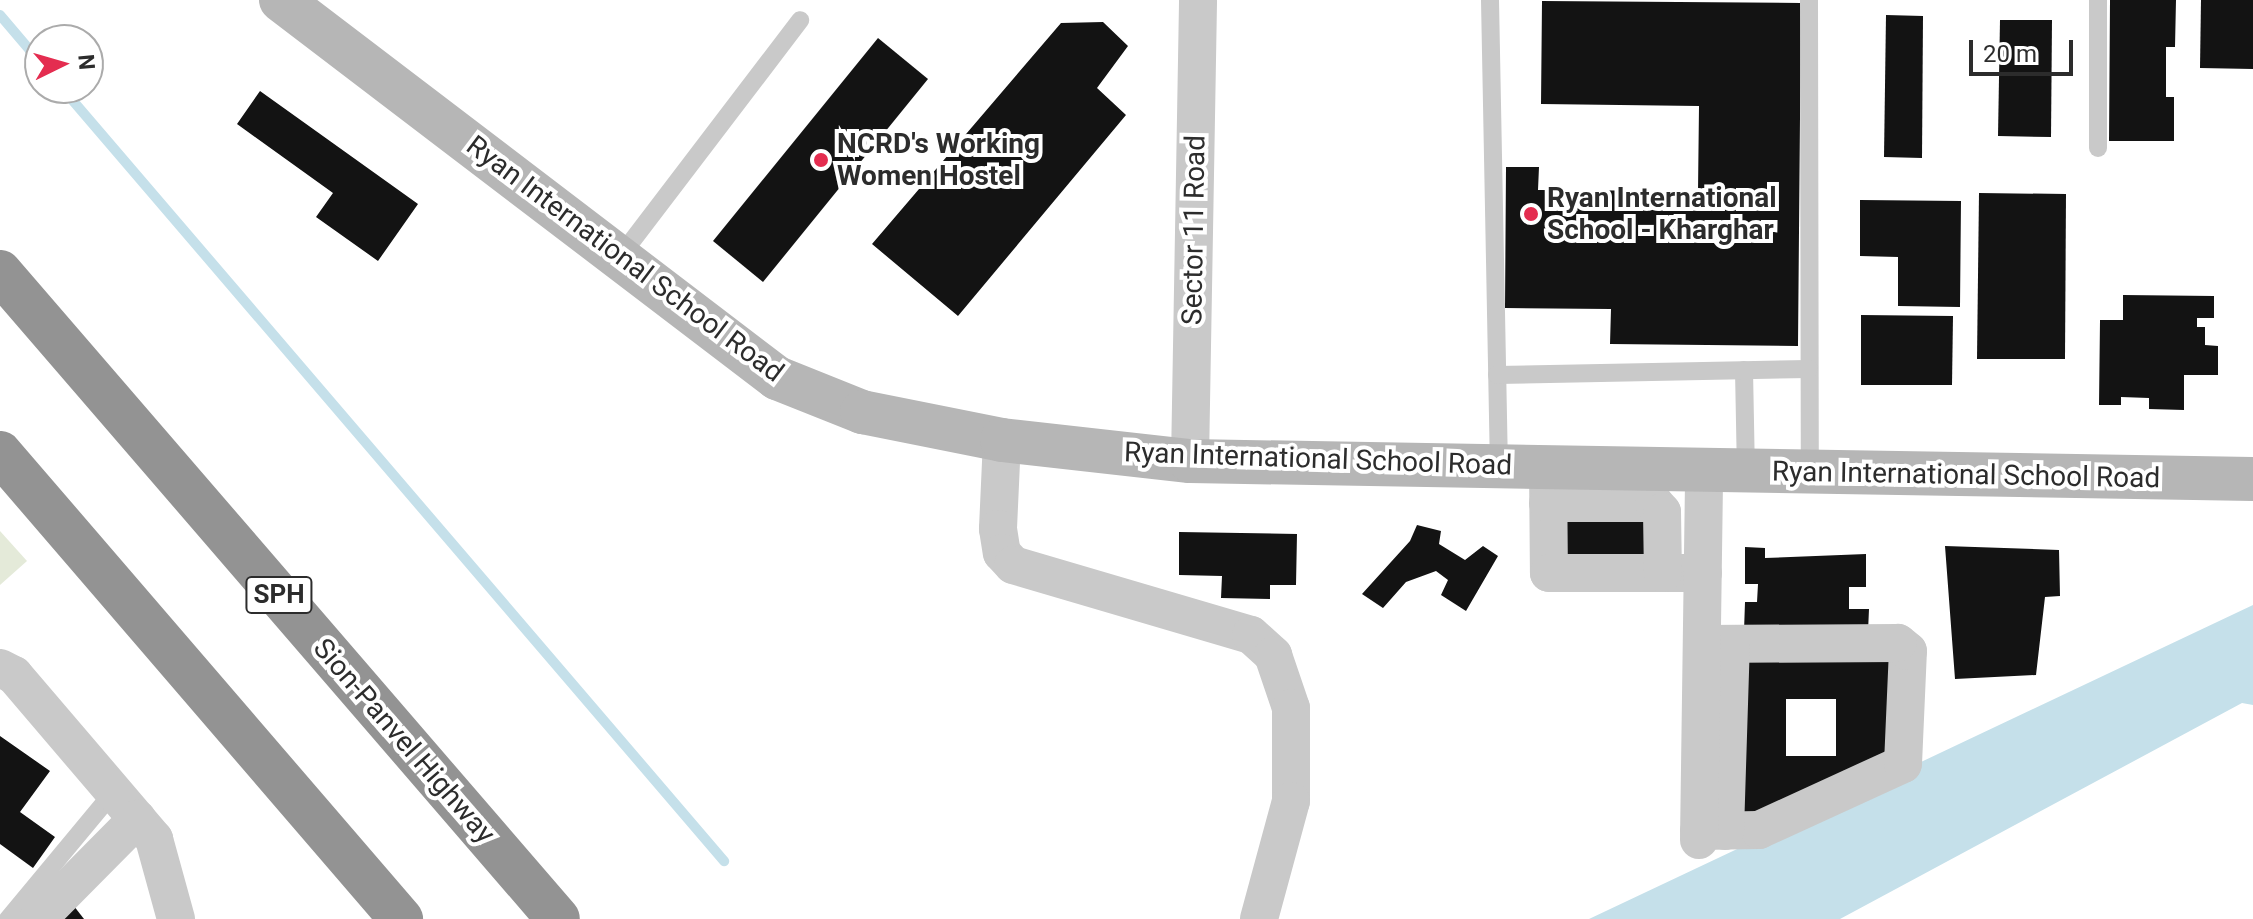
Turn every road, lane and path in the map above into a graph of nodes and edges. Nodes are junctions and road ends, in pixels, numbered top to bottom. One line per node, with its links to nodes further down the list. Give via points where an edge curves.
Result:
1 (281, 0): 8 (street, Ryan International School Road)
2 (1198, 0): 15 (street, Sector 11 Road)
3 (1490, 0): 12 (lane)
4 (1809, 0): 10 (lane)
5 (2098, 0): 7 (lane)
6 (800, 20): 8 (lane)
7 (2098, 148)
8 (619, 258): 13 (street, Ryan International School Road, via 777,378 862,412)
9 (0, 272): 30 (highway, Sion-Panvel Highway / SPH)
10 (1809, 369): 11 (lane); 18 (lane)
11 (1744, 370): 12 (lane); 17 (lane)
12 (1497, 375): 16 (lane)
13 (1002, 440): 15 (street, Ryan International School Road); 31 (street, via 998,529 1002,553 1013,565 1251,635 1273,655 1291,708 1291,801)
14 (0, 453): 29 (highway)
15 (1190, 461): 16 (street, Ryan International School Road)
16 (1499, 465): 20 (street, Ryan International School Road)
17 (1725, 471): 18 (street, Ryan International School Road); 20 (street, Ryan International School Road); 22 (street)
18 (1810, 472): 19 (street, Ryan International School Road)
19 (2253, 479)
20 (1548, 484): 21 (street, via 1654,503 1662,512); 21 (street, via 1549,573)
21 (1663, 573): 22 (street)
22 (1703, 573): 23 (street)
23 (1717, 644): 23 (street, via 1708,834 1772,825 1898,768 1905,756 1905,645)
24 (0, 668): 25 (street, via 14,675)
25 (126, 805): 26 (lane); 27 (street); 28 (street, via 154,839)
26 (8, 919)
27 (38, 919)
28 (176, 919)
29 (401, 919)
30 (558, 919)
31 (1259, 919)

